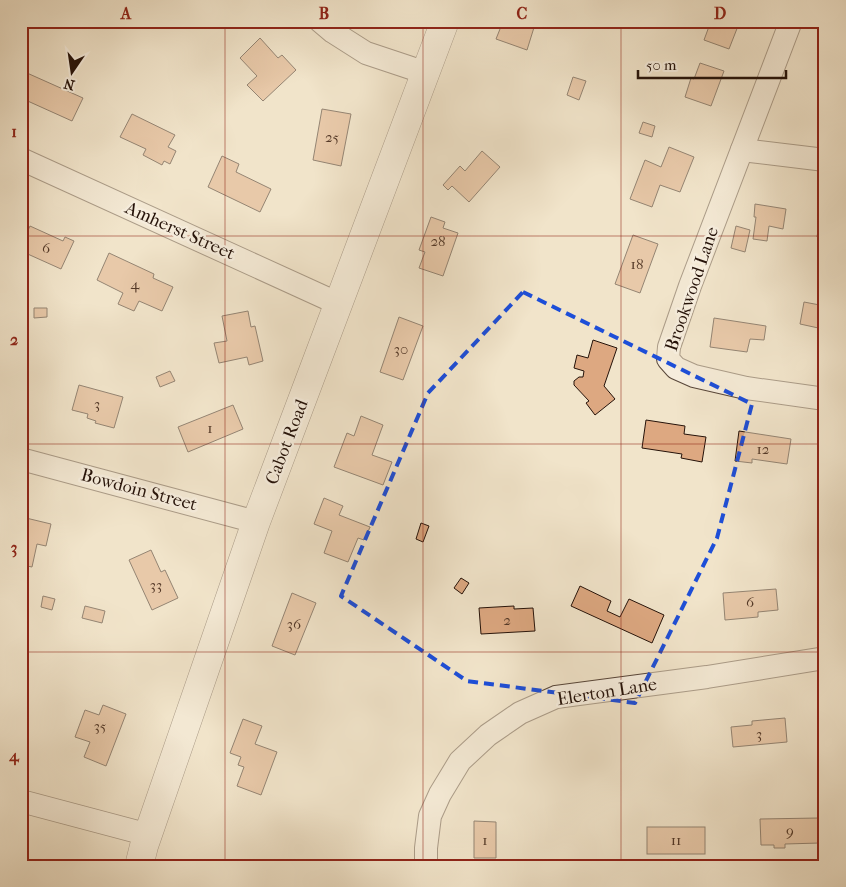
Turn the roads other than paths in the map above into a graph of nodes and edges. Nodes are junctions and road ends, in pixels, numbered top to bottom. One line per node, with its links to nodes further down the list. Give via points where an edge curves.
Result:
1 (320, 21): 4 (street, via 366,53)
2 (445, 21): 4 (street, Cabot Road)
3 (791, 21): 5 (street)
4 (426, 73): 8 (street, Cabot Road)
5 (742, 150): 7 (street); 9 (street, Brookwood Lane, via 669,347 668,359 676,368 694,376 746,388)
6 (21, 159): 8 (street, Amherst Street)
7 (825, 160)
8 (339, 304): 11 (street, Cabot Road)
9 (825, 399)
10 (21, 458): 11 (street, Bowdoin Street)
11 (256, 522): 14 (street, Cabot Road)
12 (825, 658): 16 (street, Elerton Lane, via 556,697 520,713 488,735 460,761 430,816)
13 (21, 802): 14 (street)
14 (149, 835): 15 (street, Cabot Road)
15 (139, 866)
16 (426, 866)

